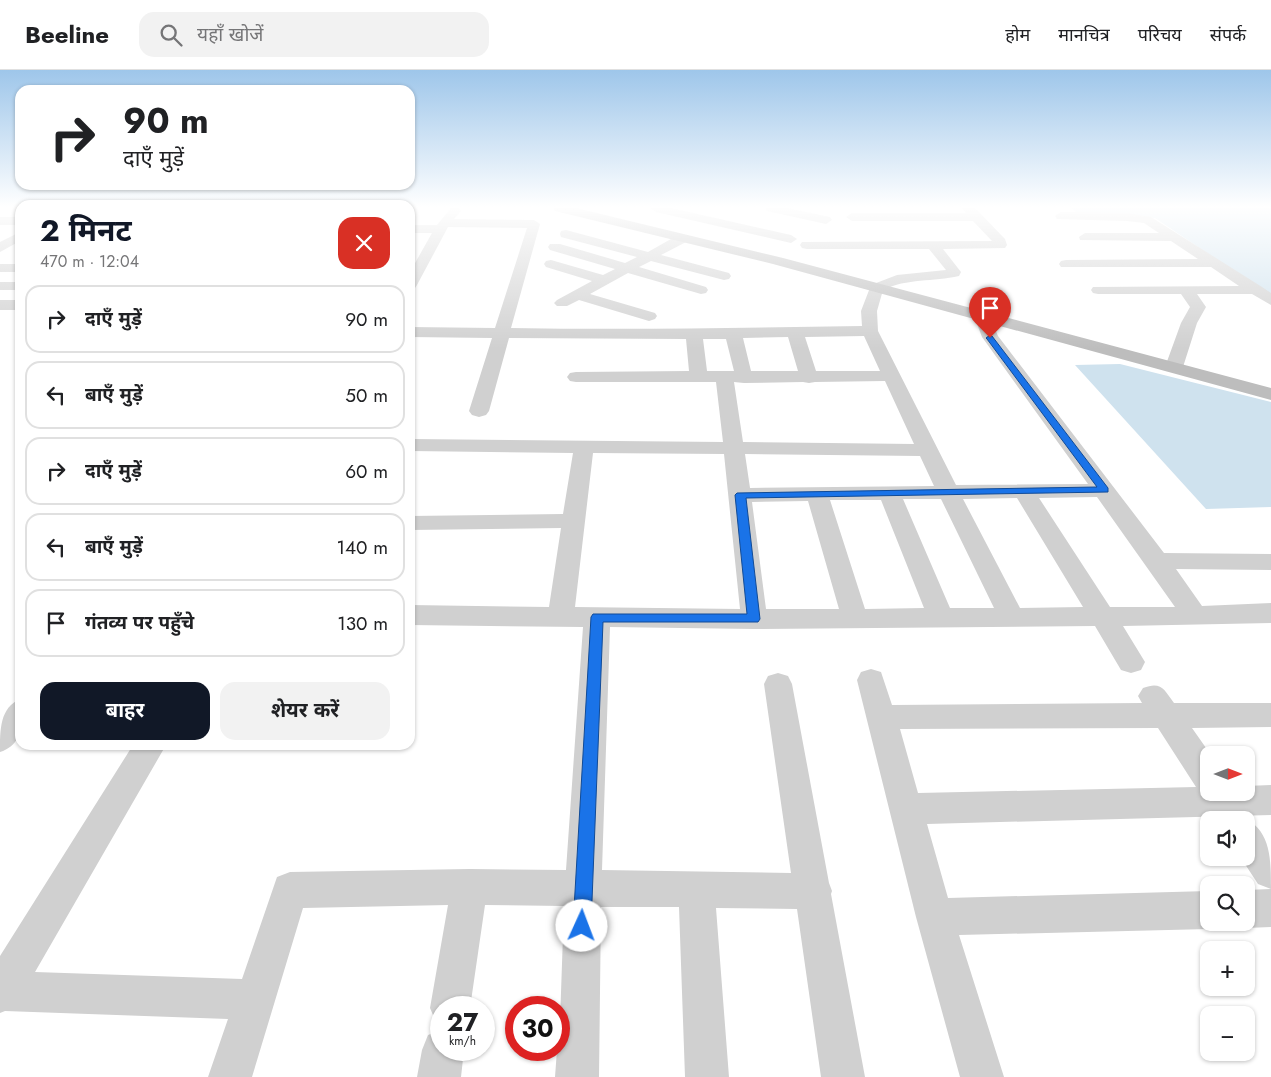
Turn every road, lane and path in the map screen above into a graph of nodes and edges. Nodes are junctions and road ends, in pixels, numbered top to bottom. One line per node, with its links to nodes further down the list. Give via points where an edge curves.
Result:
1 (426, 255): 17 (street)
2 (525, 255): 36 (street)
3 (580, 255): 16 (street)
4 (645, 255): 9 (street)
5 (753, 255): 22 (street)
6 (941, 255): 22 (street, via 954,274 900,277)
7 (1108, 255): 13 (street)
8 (1204, 255): 10 (street)
9 (649, 256): 16 (street); 18 (street)
10 (1216, 263): 13 (street); 26 (street)
11 (551, 264): 19 (street)
12 (1066, 264): 13 (street)
13 (1120, 264)
14 (0, 268): 15 (street)
15 (15, 268)
16 (627, 268): 19 (street); 23 (street)
17 (415, 276)
18 (724, 276)
19 (604, 280): 27 (street)
20 (0, 286): 21 (street)
21 (15, 286)
22 (876, 288): 33 (street); 34 (street, via 869,311)
23 (701, 290)
24 (1098, 290): 25 (street)
25 (1185, 290): 26 (street); 40 (street, via 1198,307)
26 (1257, 290): 28 (street)
27 (577, 295): 29 (street); 32 (street)
28 (1271, 300)
29 (562, 303)
30 (0, 305): 31 (street)
31 (15, 305)
32 (649, 316)
33 (982, 316): 40 (street); 52 (street, via 990,338)
34 (870, 331): 38 (street); 41 (street)
35 (415, 332): 36 (street)
36 (503, 332): 39 (street); 47 (street)
37 (733, 332): 38 (street); 39 (street); 44 (street)
38 (795, 332): 45 (street)
39 (694, 333): 43 (street)
40 (1174, 367): 46 (street)
41 (892, 376): 45 (street); 51 (street)
42 (576, 377): 43 (street)
43 (699, 377): 44 (street)
44 (734, 377): 45 (street); 50 (street)
45 (809, 378)
46 (1271, 394)
47 (479, 411)
48 (415, 445): 49 (street)
49 (584, 446): 50 (street); 58 (street)
50 (734, 448): 51 (street); 57 (street)
51 (927, 450): 54 (street)
52 (1105, 490): 53 (street); 60 (street)
53 (1024, 492): 54 (street); 68 (street)
54 (949, 493): 56 (street); 67 (street)
55 (817, 494): 56 (street); 57 (street); 69 (street)
56 (890, 494): 70 (street)
57 (740, 495): 71 (street)
58 (574, 521): 59 (street); 65 (street)
59 (415, 523)
60 (1157, 560): 61 (street); 64 (street)
61 (1271, 562)
62 (1271, 613): 64 (street)
63 (415, 615): 65 (street)
64 (1195, 616): 68 (street)
65 (560, 617): 66 (street)
66 (597, 617): 71 (street); 89 (street)
67 (1012, 617): 68 (street); 70 (street)
68 (1101, 617): 72 (street)
69 (855, 618): 70 (street); 71 (street)
70 (941, 618)
71 (754, 619)
72 (1131, 662)
73 (871, 680): 77 (street)
74 (778, 684): 91 (street)
75 (1160, 705): 76 (street); 77 (street); 81 (street)
76 (1271, 714)
77 (881, 717): 85 (street)
78 (15, 718): 79 (street)
79 (0, 739)
80 (147, 750): 96 (street)
81 (1200, 766)
82 (1200, 799): 85 (street)
83 (1255, 799): 84 (street)
84 (1271, 800)
85 (906, 809): 95 (street)
86 (1255, 848): 87 (street)
87 (1271, 872)
88 (470, 887): 89 (street); 97 (street); 98 (street, via 290,890)
89 (583, 888): 90 (street); 102 (street)
90 (696, 889): 91 (street); 103 (street)
91 (814, 891): 104 (street)
92 (1271, 908): 93 (street)
93 (1255, 909)
94 (1200, 910): 95 (street)
95 (935, 917): 105 (street)
96 (0, 992): 98 (street)
97 (452, 996)
98 (254, 1000): 100 (street)
99 (442, 1061): 101 (street)
100 (230, 1077)
101 (439, 1077)
102 (577, 1077)
103 (707, 1077)
104 (843, 1077)
105 (982, 1077)

